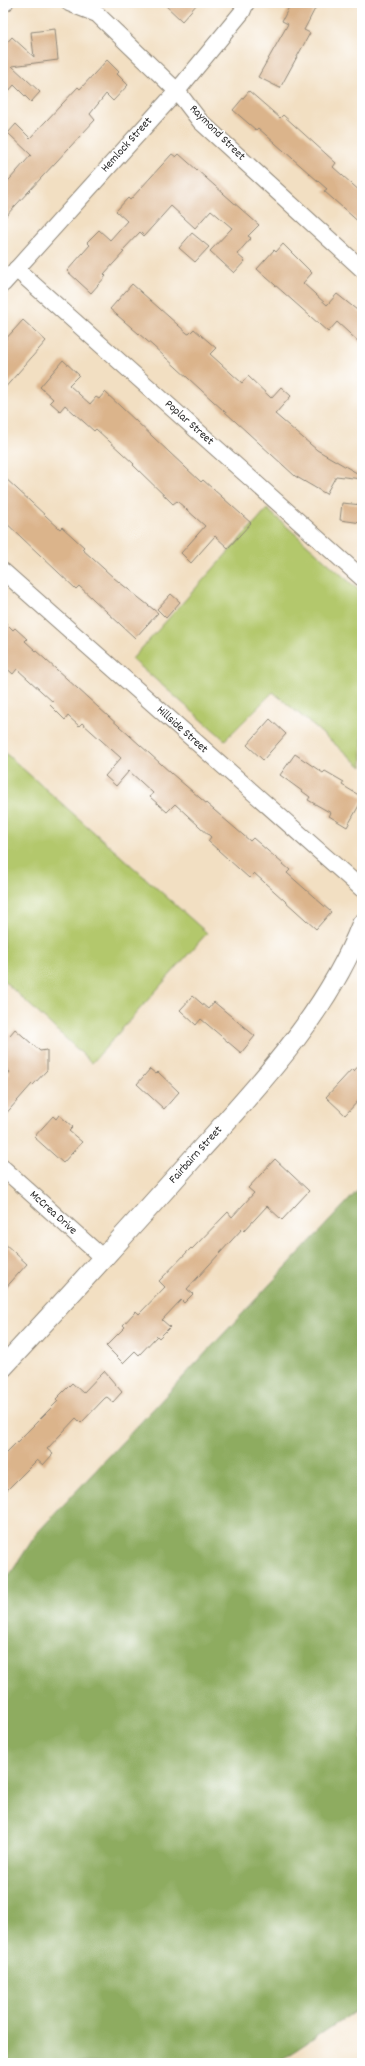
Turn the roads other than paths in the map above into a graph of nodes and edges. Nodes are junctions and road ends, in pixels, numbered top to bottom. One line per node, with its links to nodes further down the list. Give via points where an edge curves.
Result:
1 (69, 3): 3 (street, Raymond Street, via 97,14)
2 (246, 3): 3 (street, Hemlock Street, via 242,12)
3 (177, 91): 4 (street, Hemlock Street); 5 (street, Raymond Street, via 200,120)
4 (16, 269): 6 (street, Hemlock Street); 8 (street, Poplar Street)
5 (362, 269)
6 (3, 284)
7 (3, 571): 9 (street, Hillside Street)
8 (362, 578)
9 (362, 889)
10 (362, 924): 12 (main road, Fairbairn Street, via 354,946 320,1004 269,1073)
11 (3, 1168): 12 (street, McCrea Drive)
12 (104, 1259): 13 (main road, Fairbairn Street)
13 (3, 1367)

